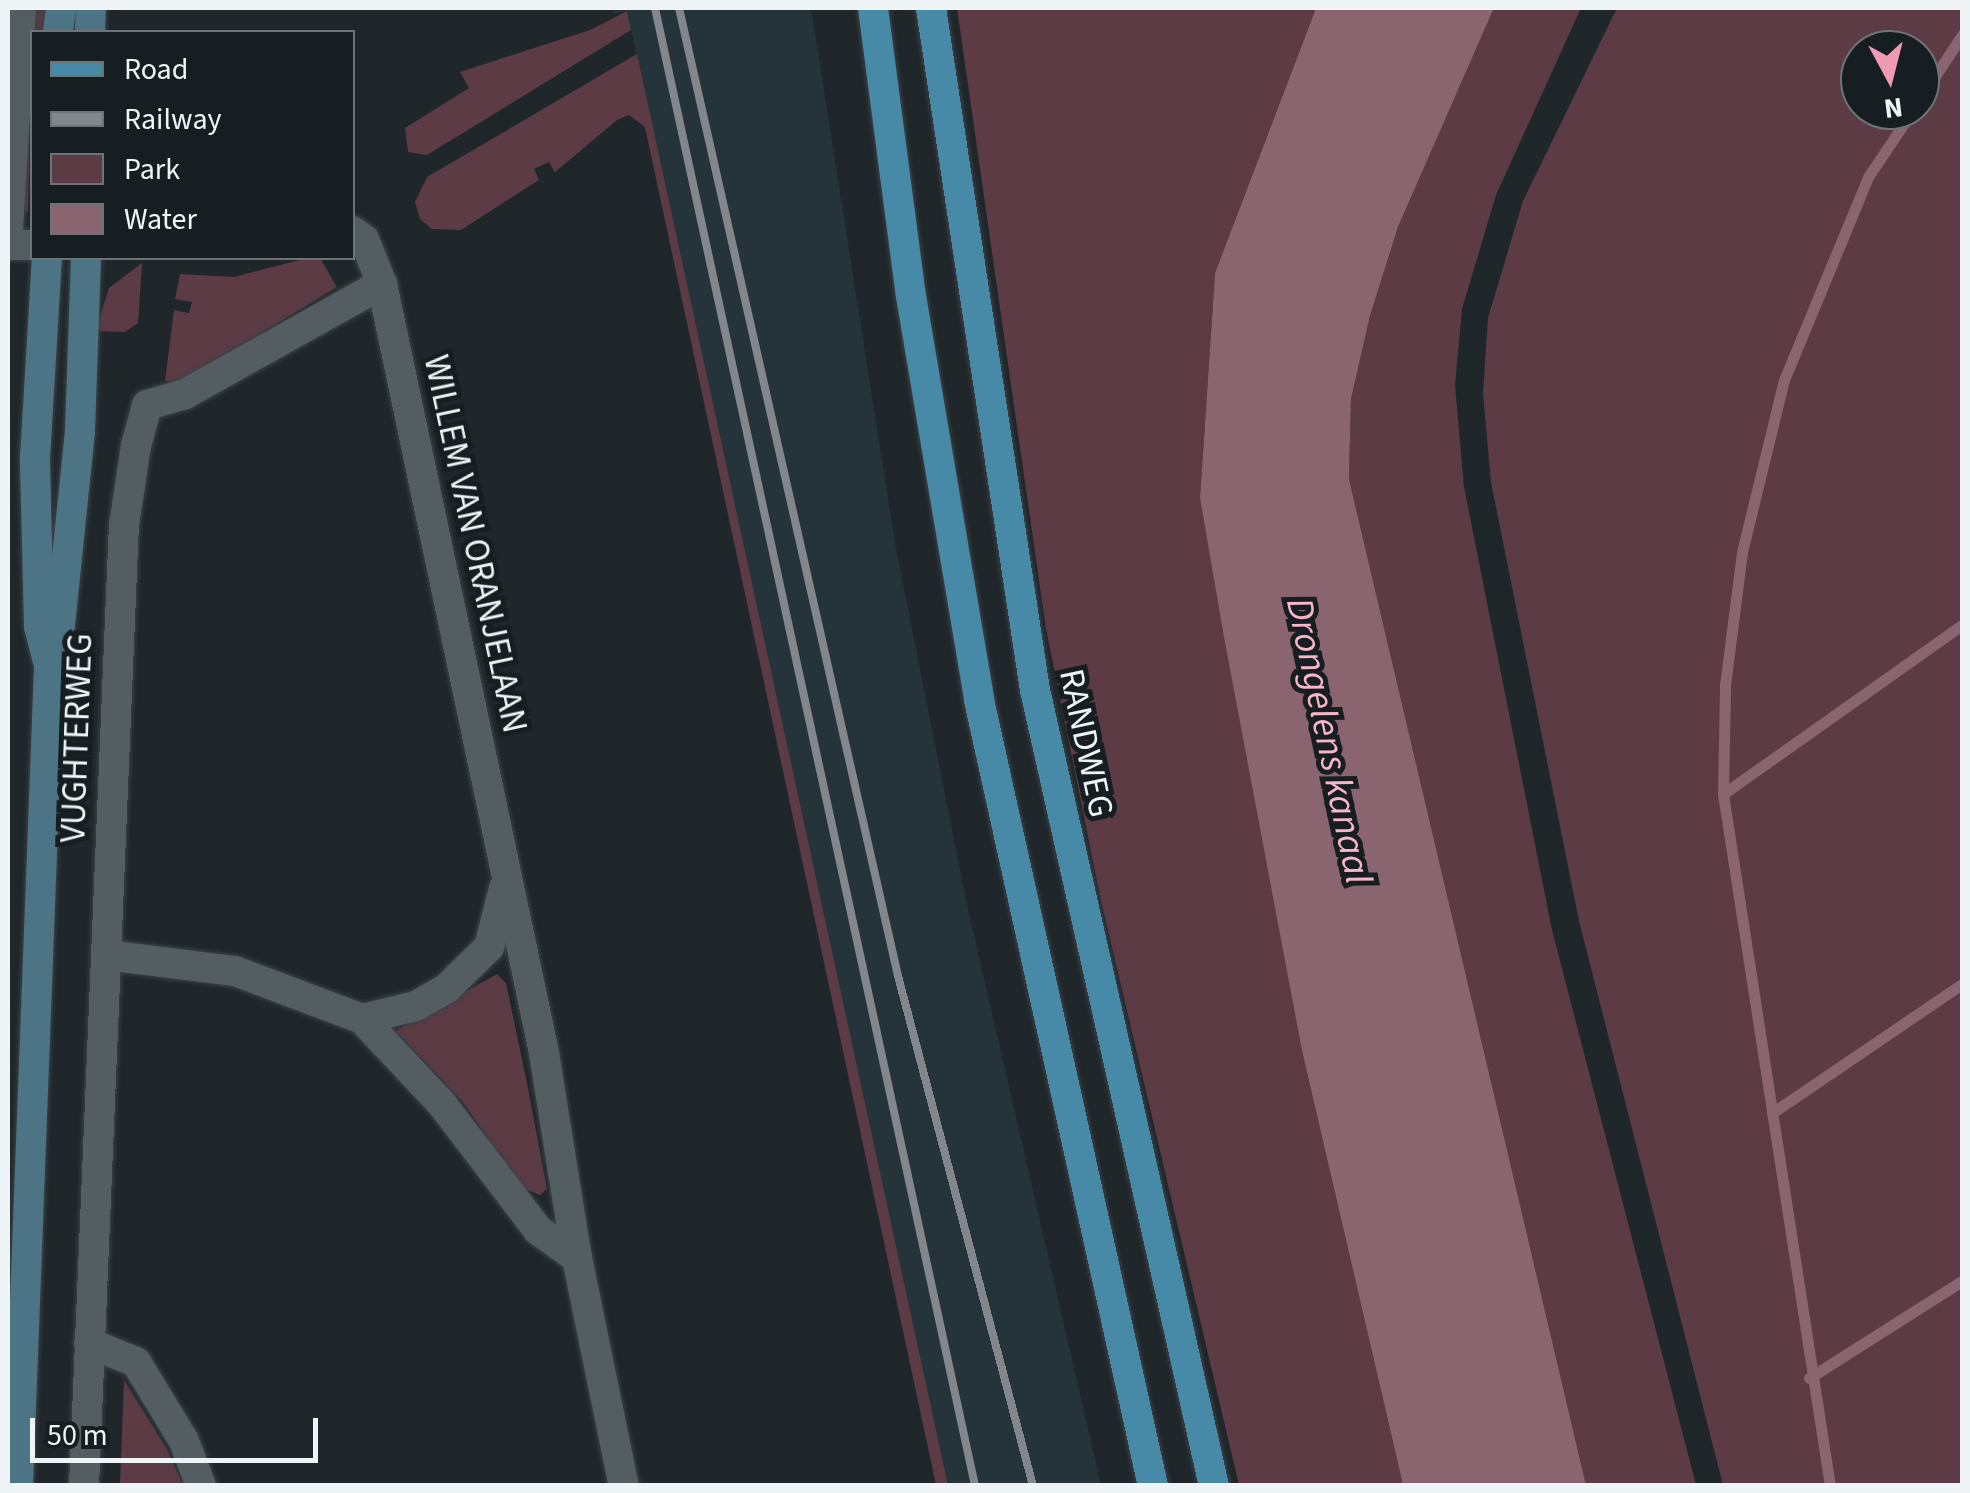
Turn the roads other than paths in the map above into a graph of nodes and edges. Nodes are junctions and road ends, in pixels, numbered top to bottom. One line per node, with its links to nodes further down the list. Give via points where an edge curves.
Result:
1 (21, 8): 4 (street)
2 (872, 8): 19 (main road, via 911,296 979,700)
3 (931, 8): 20 (main road, RANDWEG, via 1035,690)
4 (8, 229)
5 (355, 233): 8 (street, WILLEM VAN ORANJELAAN, via 364,239)
6 (46, 260): 9 (main road, VUGHTERWEG, via 34,458 39,627)
7 (86, 260): 9 (main road, VUGHTERWEG, via 78,450 60,626)
8 (382, 284): 10 (street, WILLEM VAN ORANJELAAN); 11 (street, VUGHTERWEG, via 185,394 147,405 124,526)
9 (49, 668): 15 (main road, VUGHTERWEG)
10 (506, 880): 12 (street, WILLEM VAN ORANJELAAN, via 489,947 447,988 416,1006); 13 (street, WILLEM VAN ORANJELAAN, via 544,1053)
11 (106, 955): 12 (street, via 235,970); 14 (street, VUGHTERWEG)
12 (362, 1019): 13 (street, via 442,1104 538,1230)
13 (576, 1258): 18 (street, WILLEM VAN ORANJELAAN)
14 (89, 1343): 16 (street, VUGHTERWEG); 17 (street, via 136,1362 184,1441)
15 (18, 1486)
16 (84, 1486)
17 (202, 1486)
18 (624, 1486)
19 (1152, 1486)
20 (1214, 1486)

